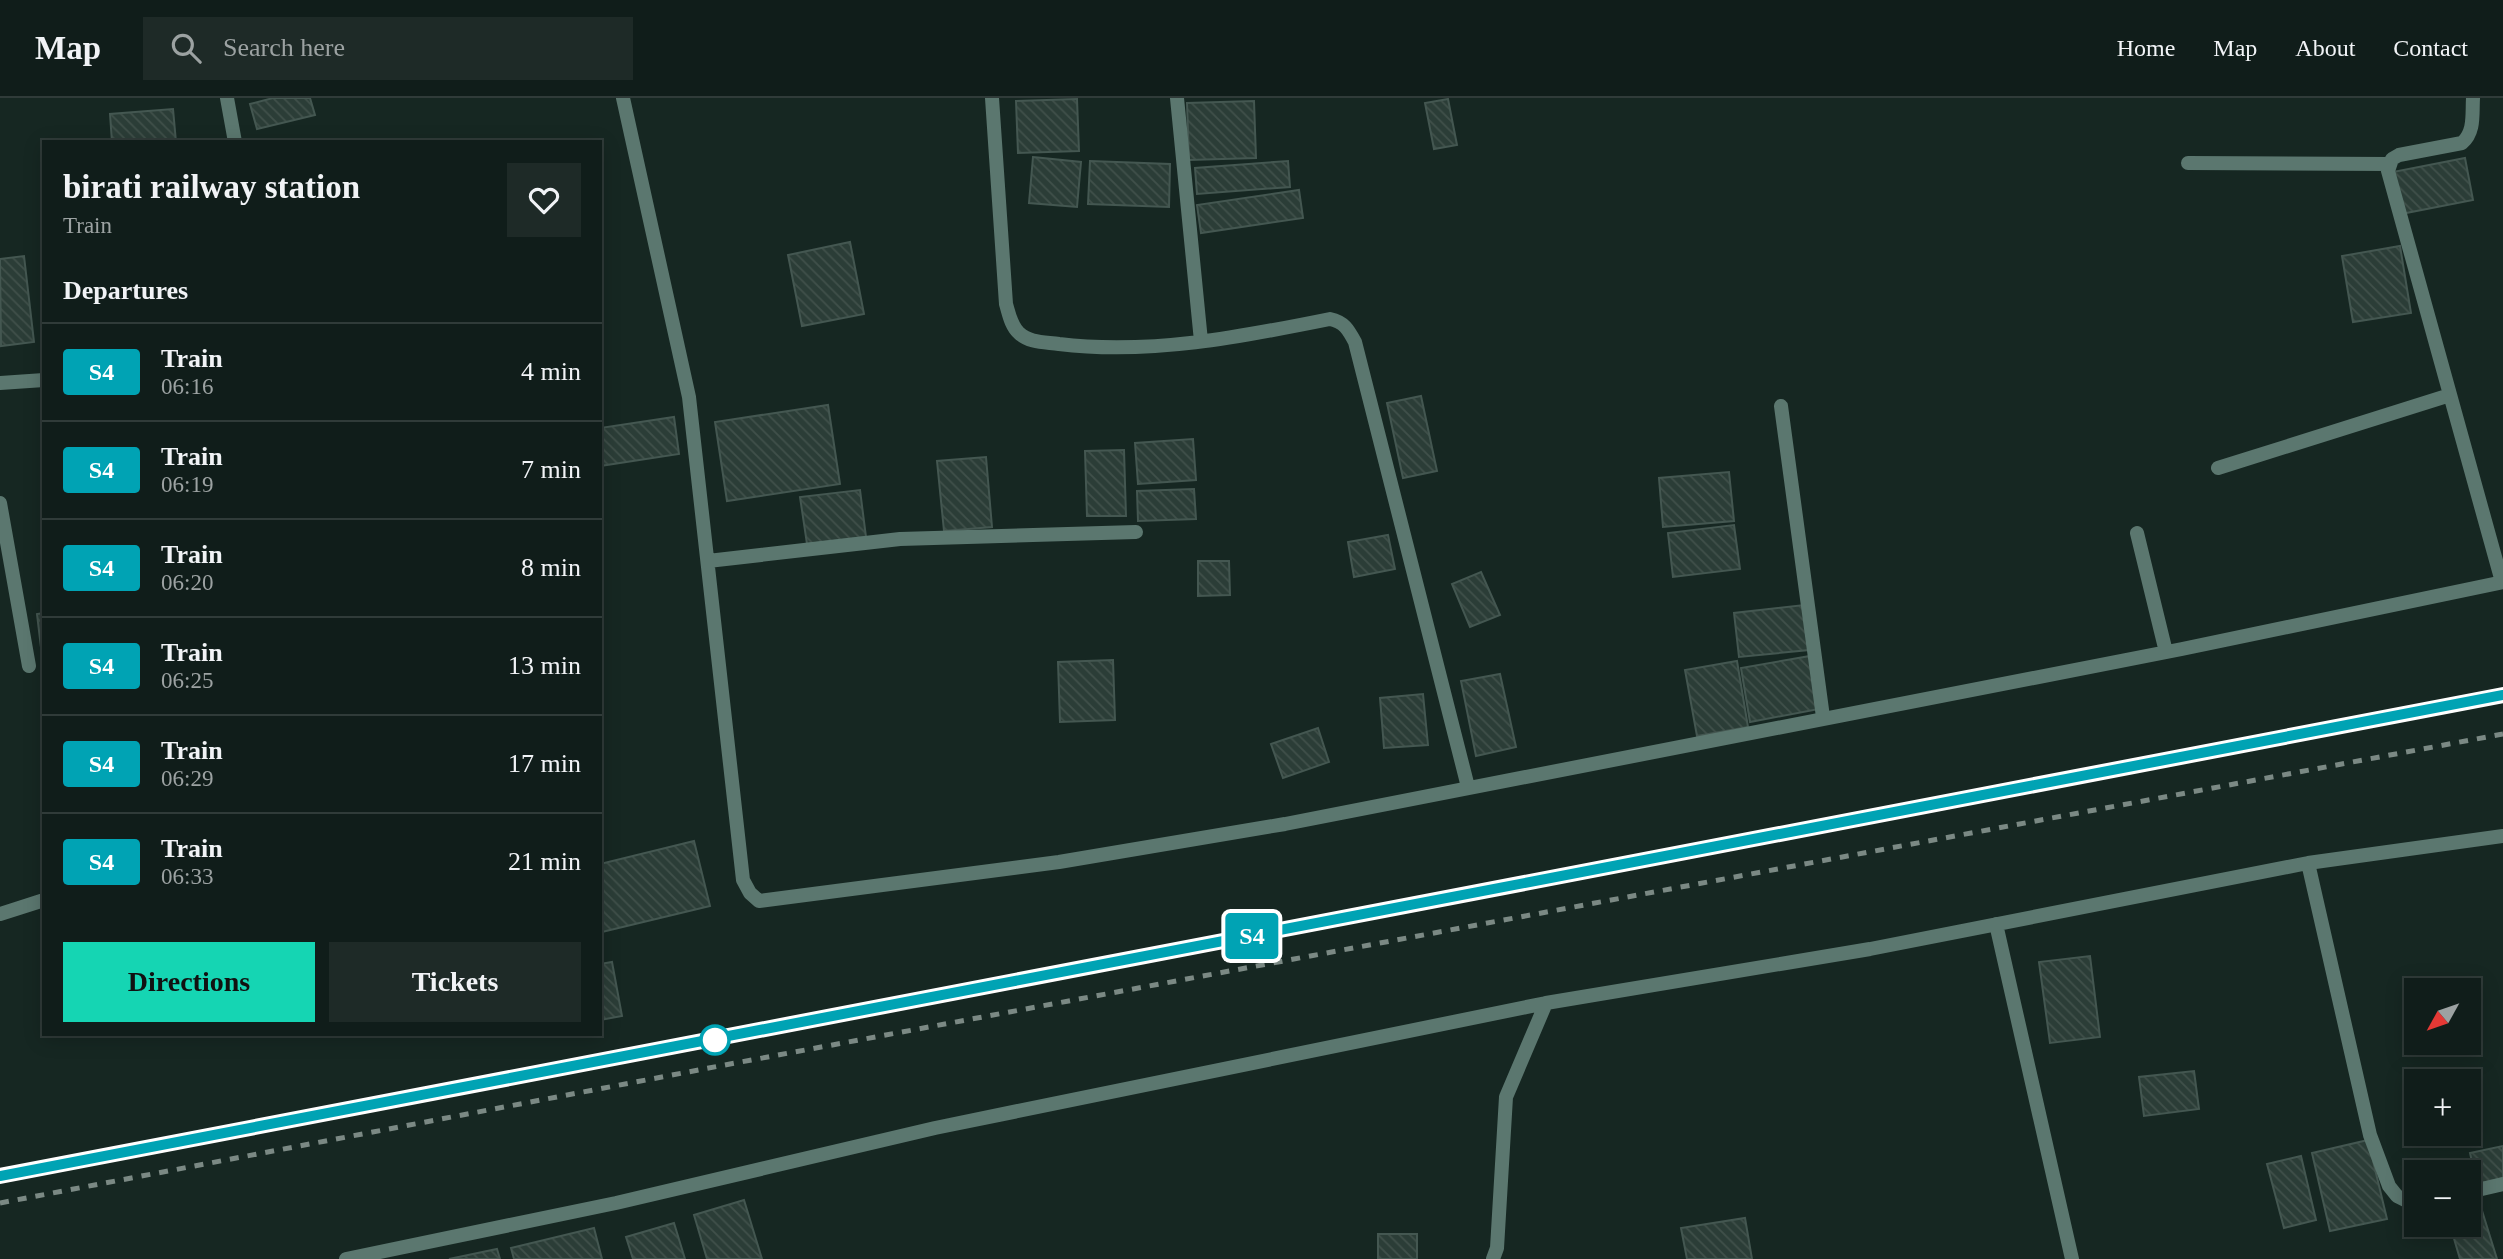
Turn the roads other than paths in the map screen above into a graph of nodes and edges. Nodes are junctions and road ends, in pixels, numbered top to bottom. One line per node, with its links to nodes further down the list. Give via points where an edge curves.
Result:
1 (227, 98): 6 (street)
2 (623, 98): 18 (street, via 690,397)
3 (992, 98): 9 (street, via 1006,304 1019,334 1031,341 1100,349)
4 (1177, 98): 9 (street)
5 (2473, 98): 8 (street, via 2471,134 2462,143 2399,155)
6 (235, 140)
7 (2189, 163): 8 (street)
8 (2389, 164): 12 (street)
9 (1201, 341): 23 (street, via 1330,319 1341,321 1349,330)
10 (42, 380): 11 (street)
11 (0, 383)
12 (2451, 395): 14 (street); 19 (street)
13 (1781, 406): 22 (street)
14 (2218, 468)
15 (0, 503): 21 (street)
16 (1136, 532): 18 (street, via 900,539)
17 (2137, 533): 20 (street)
18 (708, 561): 23 (street, via 743,880 759,901 1059,862)
19 (2503, 582): 20 (street)
20 (2166, 652): 22 (street)
21 (29, 666)
22 (1823, 717): 23 (street)
23 (1468, 787)
24 (2503, 836): 25 (street)
25 (2308, 863): 28 (street); 32 (street, via 2370,1135 2389,1186)
26 (42, 901): 27 (street)
27 (0, 914)
28 (1996, 924): 29 (street); 35 (street)
29 (1546, 1003): 33 (street, via 935,1128 616,1203); 34 (street, via 1506,1097)
30 (2503, 1184): 31 (street)
31 (2481, 1189)
32 (2404, 1200)
33 (346, 1259)
34 (1493, 1259)
35 (2072, 1259)

